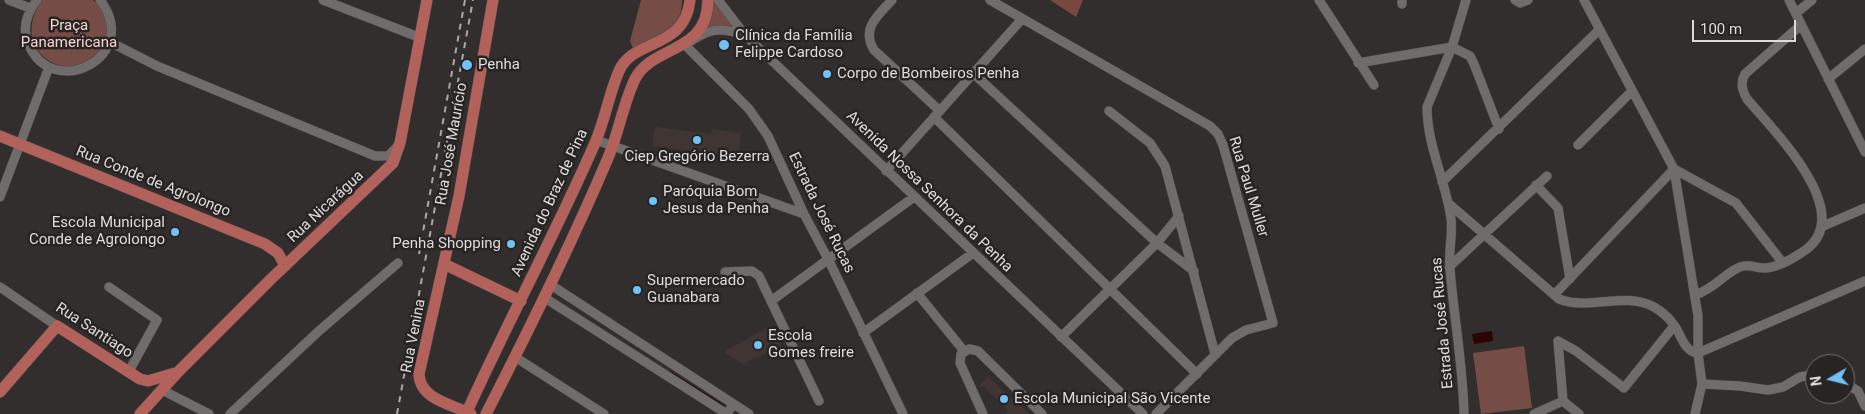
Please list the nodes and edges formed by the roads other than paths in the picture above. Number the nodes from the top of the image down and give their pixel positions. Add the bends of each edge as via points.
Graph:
1 (9, 0) edge
2 (36, 0) edge
3 (100, 0) edge
4 (323, 0) edge
5 (427, 0) edge
6 (493, 0) edge
7 (690, 0) edge
8 (708, 0) edge
9 (718, 0) edge
10 (892, 0) edge
11 (990, 0) edge
12 (1320, 0) edge
13 (1466, 0) edge
14 (1528, 0) edge
15 (1584, 0) edge
16 (1789, 0) edge
17 (1812, 0) edge
18 (1516, 1) edge
19 (30, 8) junction
20 (1796, 13) junction
21 (1022, 19) junction
22 (1801, 25) junction
23 (1599, 30) junction
24 (745, 35) junction
25 (421, 38) junction
26 (110, 42) junction
27 (684, 45) junction
28 (1452, 46) junction
29 (1865, 50) edge
30 (1358, 63) junction
31 (49, 67) junction
32 (974, 74) junction
33 (1828, 79) junction
34 (1374, 85) dead end
35 (1632, 91) junction
36 (1109, 111) dead end
37 (937, 114) junction
38 (1499, 129) junction
39 (1865, 130) edge
40 (0, 136) edge
41 (1857, 136) junction
42 (596, 140) junction
43 (400, 143) junction
44 (21, 145) junction
45 (1578, 145) dead end
46 (613, 146) junction
47 (1865, 152) edge
48 (1674, 169) junction
49 (886, 171) junction
50 (1547, 176) dead end
51 (1442, 182) junction
52 (1536, 185) junction
53 (0, 197) edge
54 (914, 197) junction
55 (1448, 203) junction
56 (1865, 208) edge
57 (804, 214) junction
58 (1180, 216) junction
59 (1821, 227) junction
60 (1485, 234) junction
61 (1157, 243) junction
62 (973, 253) junction
63 (829, 261) junction
64 (1782, 262) junction
65 (398, 263) dead end
66 (444, 264) junction
67 (285, 266) junction
68 (1449, 267) junction
69 (1194, 271) junction
70 (725, 272) dead end
71 (1570, 279) junction
72 (1865, 281) edge
73 (550, 285) junction
74 (0, 287) edge
75 (109, 287) dead end
76 (1110, 289) junction
77 (917, 293) junction
78 (1554, 295) junction
79 (1695, 295) junction
80 (545, 298) junction
81 (522, 301) junction
82 (771, 302) junction
83 (578, 303) junction
84 (571, 314) junction
85 (57, 326) junction
86 (1674, 326) junction
87 (863, 333) junction
88 (1061, 338) junction
89 (964, 351) junction
90 (1698, 353) junction
91 (1215, 354) junction
92 (515, 357) junction
93 (129, 371) junction
94 (178, 372) junction
95 (1197, 374) junction
96 (1805, 377) edge
97 (1702, 384) junction
98 (1855, 389) edge
99 (162, 390) junction
100 (0, 392) edge
101 (819, 401) dead end
102 (1563, 401) junction
103 (1865, 406) edge
104 (730, 409) edge
105 (468, 413) edge
106 (140, 414) edge
107 (209, 414) edge
108 (230, 414) edge
109 (486, 414) edge
110 (604, 414) edge
111 (749, 414) edge
112 (903, 414) edge
113 (983, 414) edge
114 (1042, 414) edge
115 (1143, 414) edge
116 (1156, 414) edge
117 (1464, 414) edge
118 (1534, 414) edge
119 (1578, 414) edge
120 (1695, 414) edge

1 - 19 street
2 - 19 street
3 - 26 street via 108,12
4 - 25 street
5 - 25 main road, Rua Nicarágua
6 - 66 main road, Rua José Maurício
7 - 42 main road, Avenida do Braz de Pina via 685,19 675,32 633,54 622,65
8 - 27 main road via 708,9 699,30
9 - 24 street, Avenida Nossa Senhora da Penha
10 - 37 street via 869,28 868,41
11 - 21 street, Rua Paul Muller
12 - 30 street
13 - 28 street, Estrada José Rucas
14 - 18 street
15 - 23 street
16 - 20 street
17 - 20 street
19 - 31 street via 26,22 27,41 32,52
20 - 22 street
21 - 32 street
21 - 91 street, Rua Paul Muller via 1201,121 1218,134 1273,321 1270,326 1246,330
22 - 33 street
22 - 59 street via 1745,74 1742,86 1747,99 1809,175 1820,205
23 - 35 street
23 - 38 street
24 - 27 street via 717,29
24 - 49 street, Avenida Nossa Senhora da Penha
25 - 43 main road, Rua Nicarágua
26 - 31 street via 98,60 78,70 63,72
26 - 43 street via 156,66 374,156 388,156
27 - 46 main road via 651,62 636,77
27 - 57 street, Estrada José Rucas via 759,122 775,149
28 - 30 street
28 - 38 street via 1470,56
28 - 51 street, Estrada José Rucas via 1428,107 1430,136
29 - 33 street
30 - 34 street
31 - 44 street
32 - 37 street
32 - 61 street
33 - 41 street
35 - 45 street
35 - 48 street
36 - 58 street via 1157,152 1168,174
37 - 49 street
37 - 76 street
38 - 51 street
39 - 41 street
40 - 44 main road, Rua Conde de Agrolongo
41 - 47 street
42 - 46 street
42 - 81 main road, Avenida do Braz de Pina
43 - 67 main road, Rua Nicarágua via 388,170
44 - 53 street
44 - 67 main road, Rua Conde de Agrolongo via 265,244 278,253
46 - 57 street
46 - 73 main road
48 - 64 street via 1736,203
48 - 71 street
48 - 79 street
49 - 54 street, Avenida Nossa Senhora da Penha
50 - 52 street
51 - 55 street, Estrada José Rucas
52 - 60 street
52 - 71 street via 1558,208
54 - 62 street, Avenida Nossa Senhora da Penha
54 - 63 street
55 - 60 street
55 - 68 street, Estrada José Rucas via 1452,240
56 - 59 street
57 - 63 street, Estrada José Rucas
58 - 61 street
58 - 69 street
59 - 64 street via 1815,242
60 - 68 street
60 - 78 street
61 - 69 street
61 - 76 street
62 - 77 street
62 - 88 street, Avenida Nossa Senhora da Penha
63 - 82 street
63 - 87 street, Estrada José Rucas
64 - 79 street via 1767,268 1739,267 1711,289
65 - 108 street
66 - 81 main road
66 - 105 main road, Rua Venina via 419,382 426,394
67 - 94 main road, Rua Nicarágua
68 - 117 street, Estrada José Rucas
69 - 91 street
70 - 82 street via 756,273
71 - 78 street
72 - 90 street
73 - 80 main road
73 - 83 street
74 - 85 street, Rua Santiago
75 - 93 street via 157,320
76 - 88 street
76 - 95 street
77 - 87 street
77 - 89 street
78 - 86 street via 1559,300 1571,302 1633,300 1665,315
79 - 90 street
80 - 84 street
80 - 92 main road
81 - 105 main road, Avenida do Braz de Pina
82 - 101 street
83 - 84 street
83 - 104 street
84 - 104 street
85 - 93 main road, Rua Santiago
85 - 100 main road
86 - 90 street via 1688,348
86 - 102 street via 1624,388 1558,341
87 - 112 street, Estrada José Rucas
88 - 115 street, Avenida Nossa Senhora da Penha
89 - 113 street via 960,363
89 - 114 street via 972,348 978,351
90 - 97 street
91 - 95 street, Rua Paul Muller
92 - 109 main road
92 - 110 street
93 - 94 main road, Rua Santiago via 148,381
94 - 99 main road, Rua Nicarágua
95 - 116 street, Rua Paul Muller
96 - 97 street via 1768,390
97 - 120 street
98 - 103 street
99 - 106 main road, Rua Nicarágua
99 - 107 street
102 - 118 street
102 - 119 street
104 - 111 street

